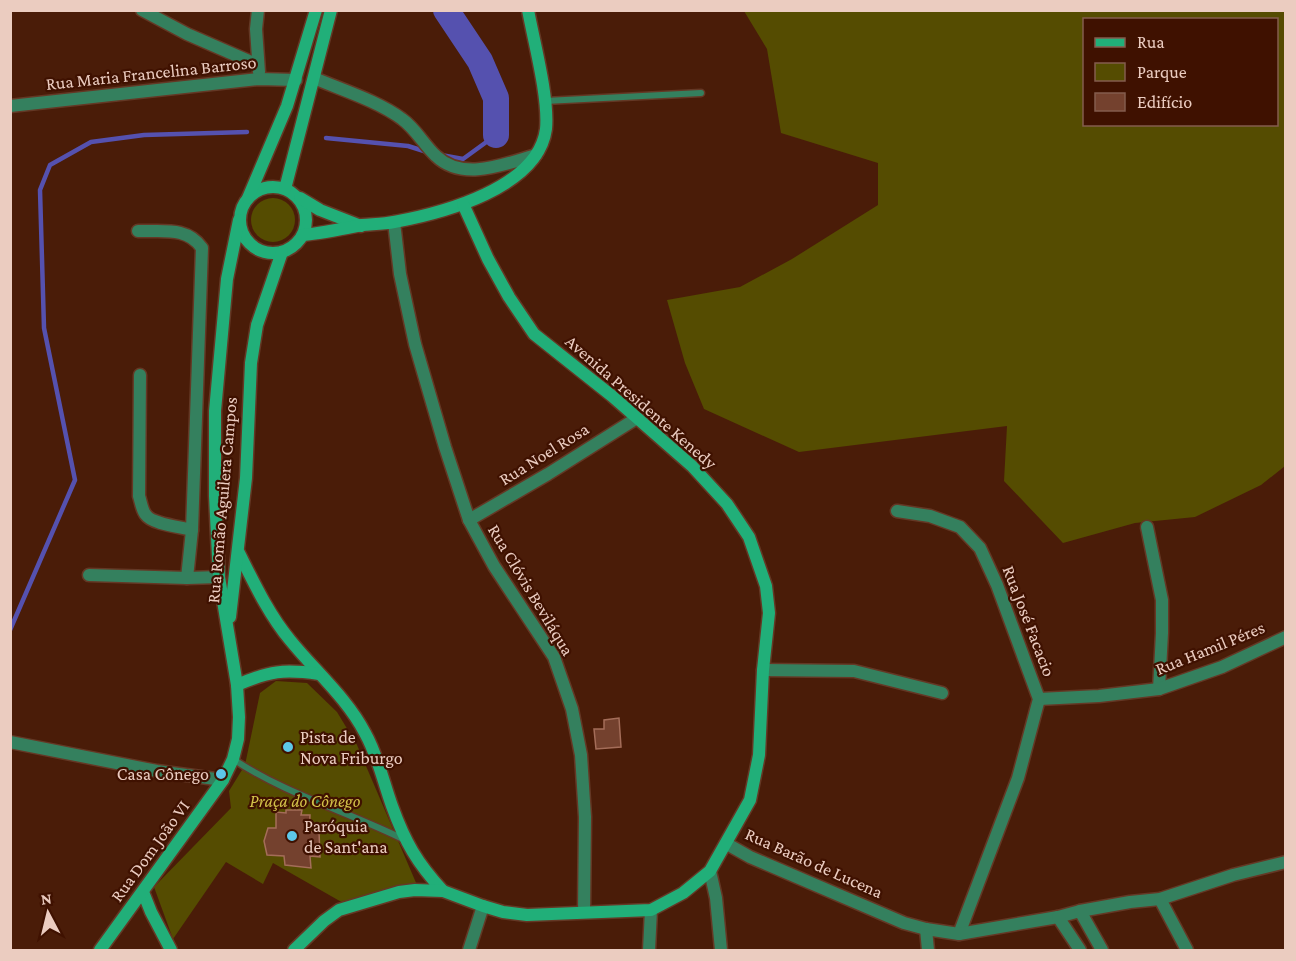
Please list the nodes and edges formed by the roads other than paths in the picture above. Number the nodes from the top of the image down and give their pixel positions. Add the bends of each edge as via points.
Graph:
1 (142, 10) edge
2 (258, 10) edge
3 (316, 10) edge
4 (331, 10) edge
5 (528, 10) edge
6 (258, 65) junction
7 (314, 78) junction
8 (259, 79) junction
9 (296, 80) junction
10 (700, 93) dead end
11 (544, 101) junction
12 (10, 106) edge
13 (536, 155) junction
14 (290, 192) junction
15 (248, 198) junction
16 (463, 204) junction
17 (239, 220) junction
18 (393, 222) junction
19 (362, 225) junction
20 (138, 231) dead end
21 (303, 235) junction
22 (282, 252) junction
23 (141, 375) dead end
24 (637, 418) junction
25 (897, 511) dead end
26 (469, 520) junction
27 (1146, 527) dead end
28 (192, 530) junction
29 (239, 554) junction
30 (89, 575) dead end
31 (219, 577) junction
32 (187, 578) junction
33 (229, 630) junction
34 (1286, 637) edge
35 (763, 670) junction
36 (319, 674) junction
37 (237, 685) junction
38 (1159, 689) junction
39 (942, 693) dead end
40 (1039, 699) junction
41 (10, 742) edge
42 (233, 759) junction
43 (223, 780) junction
44 (406, 840) junction
45 (727, 844) junction
46 (1286, 862) edge
47 (710, 871) junction
48 (443, 891) junction
49 (143, 892) junction
50 (1160, 898) junction
51 (483, 906) junction
52 (651, 910) junction
53 (1080, 911) junction
54 (584, 912) junction
55 (1058, 917) junction
56 (926, 929) junction
57 (959, 934) junction
58 (100, 951) edge
59 (171, 951) edge
60 (294, 951) edge
61 (469, 951) edge
62 (649, 951) edge
63 (721, 951) edge
64 (928, 951) edge
65 (1080, 951) edge
66 (1102, 951) edge
67 (1187, 951) edge

1 - 6 street
2 - 6 street
3 - 9 street
4 - 7 street
5 - 11 street
6 - 8 street
7 - 13 street via 402,119 435,156 455,168 469,171
7 - 14 street
8 - 9 street, Rua Maria Francelina Barroso
8 - 12 street, Rua Maria Francelina Barroso
9 - 15 street
10 - 11 lane
11 - 13 street via 546,129
13 - 16 street via 524,169 496,188
14 - 15 street via 268,187
14 - 19 street via 320,210
14 - 21 street via 306,214
15 - 17 street
16 - 18 street
16 - 24 street, Avenida Presidente Kenedy via 499,278 534,334
17 - 22 street via 245,239 255,248 268,253
17 - 31 street, Rua Romão Aguilera Campos via 227,279 215,411
18 - 19 street
18 - 26 street, Rua Clóvis Beviláqua via 415,344
19 - 21 street
20 - 28 street via 185,233 202,248
21 - 22 street
22 - 29 street, Rua Romão Aguilera Campos via 257,325 251,363
23 - 28 street via 142,506 154,521
24 - 26 street, Rua Noel Rosa
24 - 35 street, Avenida Presidente Kenedy via 728,504 749,537 766,586 770,613
25 - 40 street, Rua José Facacio via 960,526 980,548
26 - 54 street, Rua Clóvis Beviláqua via 494,566 554,657 572,709 581,755 585,817
27 - 38 street via 1162,600
28 - 32 street
29 - 33 street, Rua Romão Aguilera Campos
29 - 36 street via 288,639
30 - 32 street
31 - 32 street
31 - 33 street, Rua Romão Aguilera Campos
33 - 37 street, Rua Dom João VI
34 - 38 street, Rua Hamil Péres via 1222,667
35 - 39 street via 854,671
35 - 45 street, Avenida Presidente Kenedy via 759,754 750,800
36 - 37 street via 275,671
36 - 44 street via 365,732
37 - 42 street, Rua Dom João VI via 238,739
38 - 40 street, Rua Hamil Péres
40 - 57 street, Rua José Facacio via 1018,778
41 - 43 street
42 - 43 street, Rua Dom João VI
42 - 44 lane
43 - 49 street, Rua Dom João VI
44 - 48 street via 423,869
45 - 47 street, Rua Barão de Lucena
45 - 56 street, Rua Barão de Lucena via 793,876
46 - 50 street, Rua Barão de Lucena
47 - 52 street, Rua Barão de Lucena via 683,893
47 - 63 street
48 - 51 street, Rua Barão de Lucena
48 - 60 street via 399,892 339,910
49 - 58 street, Rua Dom João VI
49 - 59 street
50 - 53 street, Rua Barão de Lucena
50 - 67 street
51 - 54 street, Rua Barão de Lucena via 527,915
51 - 61 street
52 - 54 street, Rua Barão de Lucena
52 - 62 street
53 - 55 street, Rua Barão de Lucena
53 - 66 street
55 - 57 street, Rua Barão de Lucena
55 - 65 street
56 - 57 street, Rua Barão de Lucena
56 - 64 street

